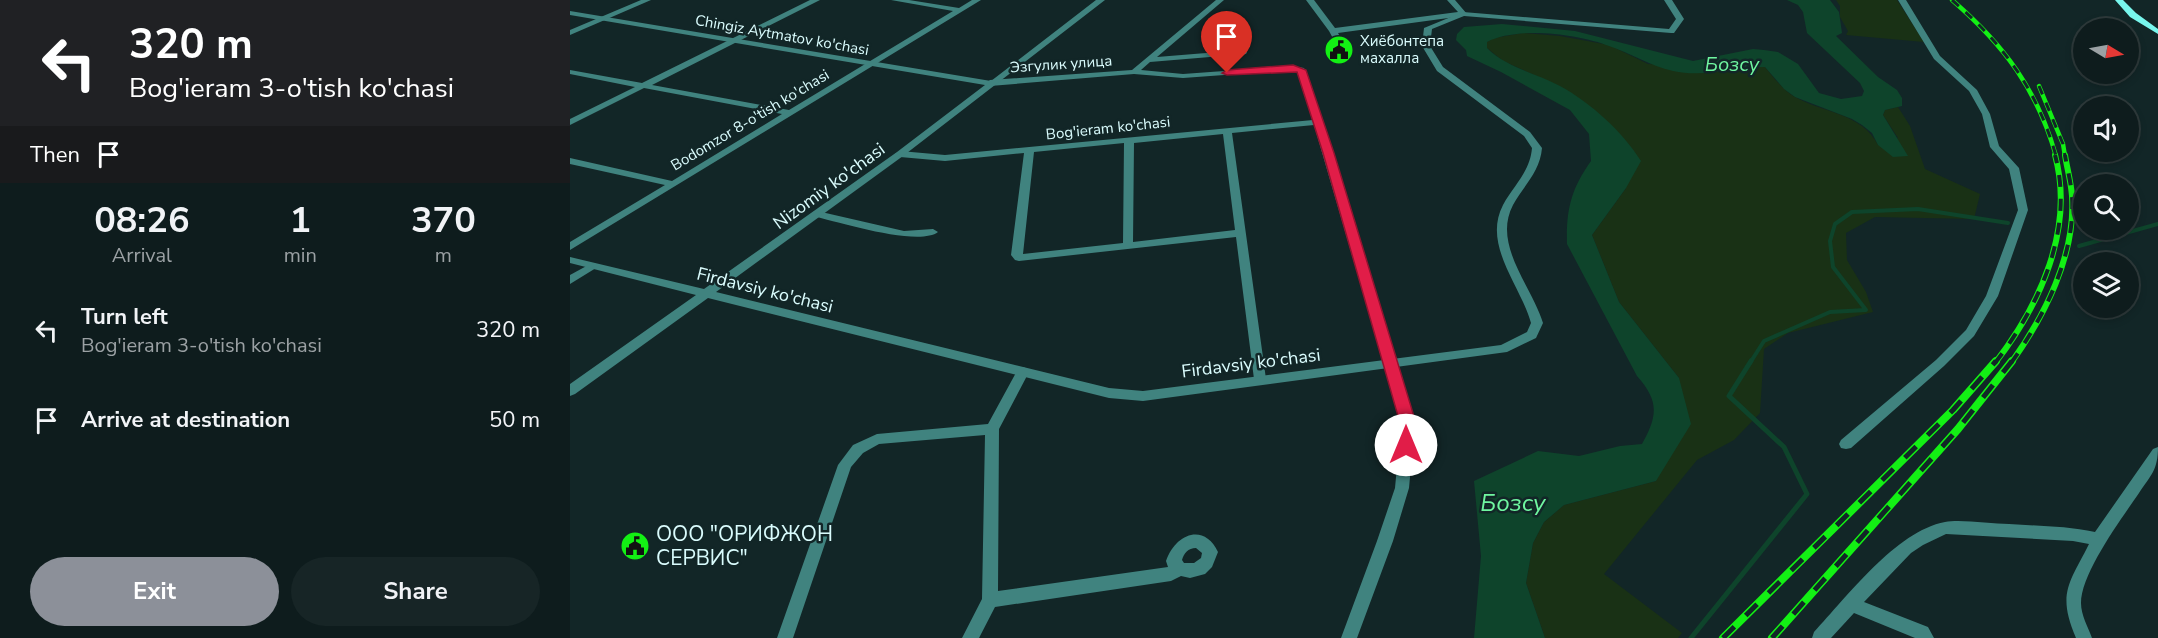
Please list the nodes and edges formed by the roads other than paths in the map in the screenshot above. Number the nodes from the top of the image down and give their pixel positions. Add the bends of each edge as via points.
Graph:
1 (647, 0) edge
2 (816, 0) edge
3 (895, 0) edge
4 (977, 0) edge
5 (1101, 0) edge
6 (1220, 0) edge
7 (1310, 0) edge
8 (1451, 0) edge
9 (1668, 0) edge
10 (1902, 0) edge
11 (2118, 0) edge
12 (960, 10) junction
13 (570, 13) edge
14 (1463, 14) junction
15 (603, 19) junction
16 (1333, 31) junction
17 (2158, 32) edge
18 (570, 33) edge
19 (735, 41) junction
20 (1243, 52) dead end
21 (1345, 53) dead end
22 (1149, 60) junction
23 (872, 64) junction
24 (570, 72) edge
25 (1134, 72) junction
26 (990, 83) junction
27 (644, 86) junction
28 (790, 113) junction
29 (570, 122) edge
30 (1318, 122) junction
31 (1227, 131) junction
32 (1129, 140) junction
33 (1029, 151) junction
34 (900, 154) junction
35 (570, 161) edge
36 (674, 184) junction
37 (817, 214) junction
38 (933, 232) dead end
39 (1240, 233) junction
40 (1128, 246) junction
41 (570, 247) edge
42 (570, 260) edge
43 (592, 266) junction
44 (570, 280) edge
45 (707, 294) junction
46 (1391, 364) junction
47 (1023, 372) junction
48 (1260, 379) junction
49 (570, 391) edge
50 (992, 429) junction
51 (1846, 444) dead end
52 (2158, 453) edge
53 (2099, 539) junction
54 (1179, 569) dead end
55 (990, 600) junction
56 (1851, 604) junction
57 (785, 638) edge
58 (970, 638) edge
59 (1349, 638) edge
60 (1820, 638) edge
61 (1926, 638) edge
62 (2084, 638) edge

1 - 15 street
2 - 19 street
3 - 12 street
4 - 12 street, Bodomzor 8-o'tish ko'chasi
5 - 26 street, Nizomiy ko'chasi
6 - 22 street
7 - 16 street
8 - 14 street
9 - 14 street via 1680,19 1671,31
10 - 51 street via 1937,57 1973,90 1986,114 1995,147 2014,168 2024,210 1992,296 1970,333
11 - 17 main road
12 - 23 street, Bodomzor 8-o'tish ko'chasi
13 - 15 street, Chingiz Aytmatov ko'chasi
14 - 16 street
14 - 46 street, Firdavsiy ko'chasi via 1428,28 1426,46 1440,69 1527,134 1538,148 1535,164 1506,207 1501,224 1503,243 1535,316 1535,330 1528,338 1503,349
15 - 18 street
15 - 19 street, Chingiz Aytmatov ko'chasi
16 - 21 street
19 - 23 street, Chingiz Aytmatov ko'chasi
19 - 27 street
20 - 22 street
22 - 25 street
23 - 26 street, Chingiz Aytmatov ko'chasi
23 - 28 street, Bodomzor 8-o'tish ko'chasi
24 - 27 street
25 - 26 street, Эзгулик улица
25 - 30 street, Эзгулик улица via 1183,76 1298,68
26 - 34 street, Nizomiy ko'chasi
27 - 28 street
27 - 29 street
28 - 36 street, Bodomzor 8-o'tish ko'chasi
30 - 31 street, Bog'ieram ko'chasi
30 - 46 street
31 - 32 street, Bog'ieram ko'chasi
31 - 39 street
32 - 33 street, Bog'ieram ko'chasi
32 - 40 street
33 - 34 street, Bog'ieram ko'chasi via 945,158
33 - 40 street via 1019,258
34 - 37 street, Nizomiy ko'chasi
35 - 36 street
36 - 41 street, Bodomzor 8-o'tish ko'chasi
37 - 38 street via 902,233
37 - 45 street, Nizomiy ko'chasi
39 - 40 street
39 - 48 street
42 - 43 street, Firdavsiy ko'chasi
43 - 44 street
43 - 45 street, Firdavsiy ko'chasi
45 - 47 street, Firdavsiy ko'chasi
45 - 49 street, Nizomiy ko'chasi
46 - 48 street, Firdavsiy ko'chasi
46 - 59 street via 1408,423 1402,488
47 - 48 street, Firdavsiy ko'chasi via 1109,393 1143,396
47 - 50 street
50 - 55 street
50 - 57 street via 877,439 858,449 844,465
52 - 53 street
53 - 56 street via 2073,534 1946,528 1930,532 1905,548
53 - 62 street via 2073,595 2074,617
54 - 55 street via 1171,574
55 - 58 street
56 - 60 street
56 - 61 street

